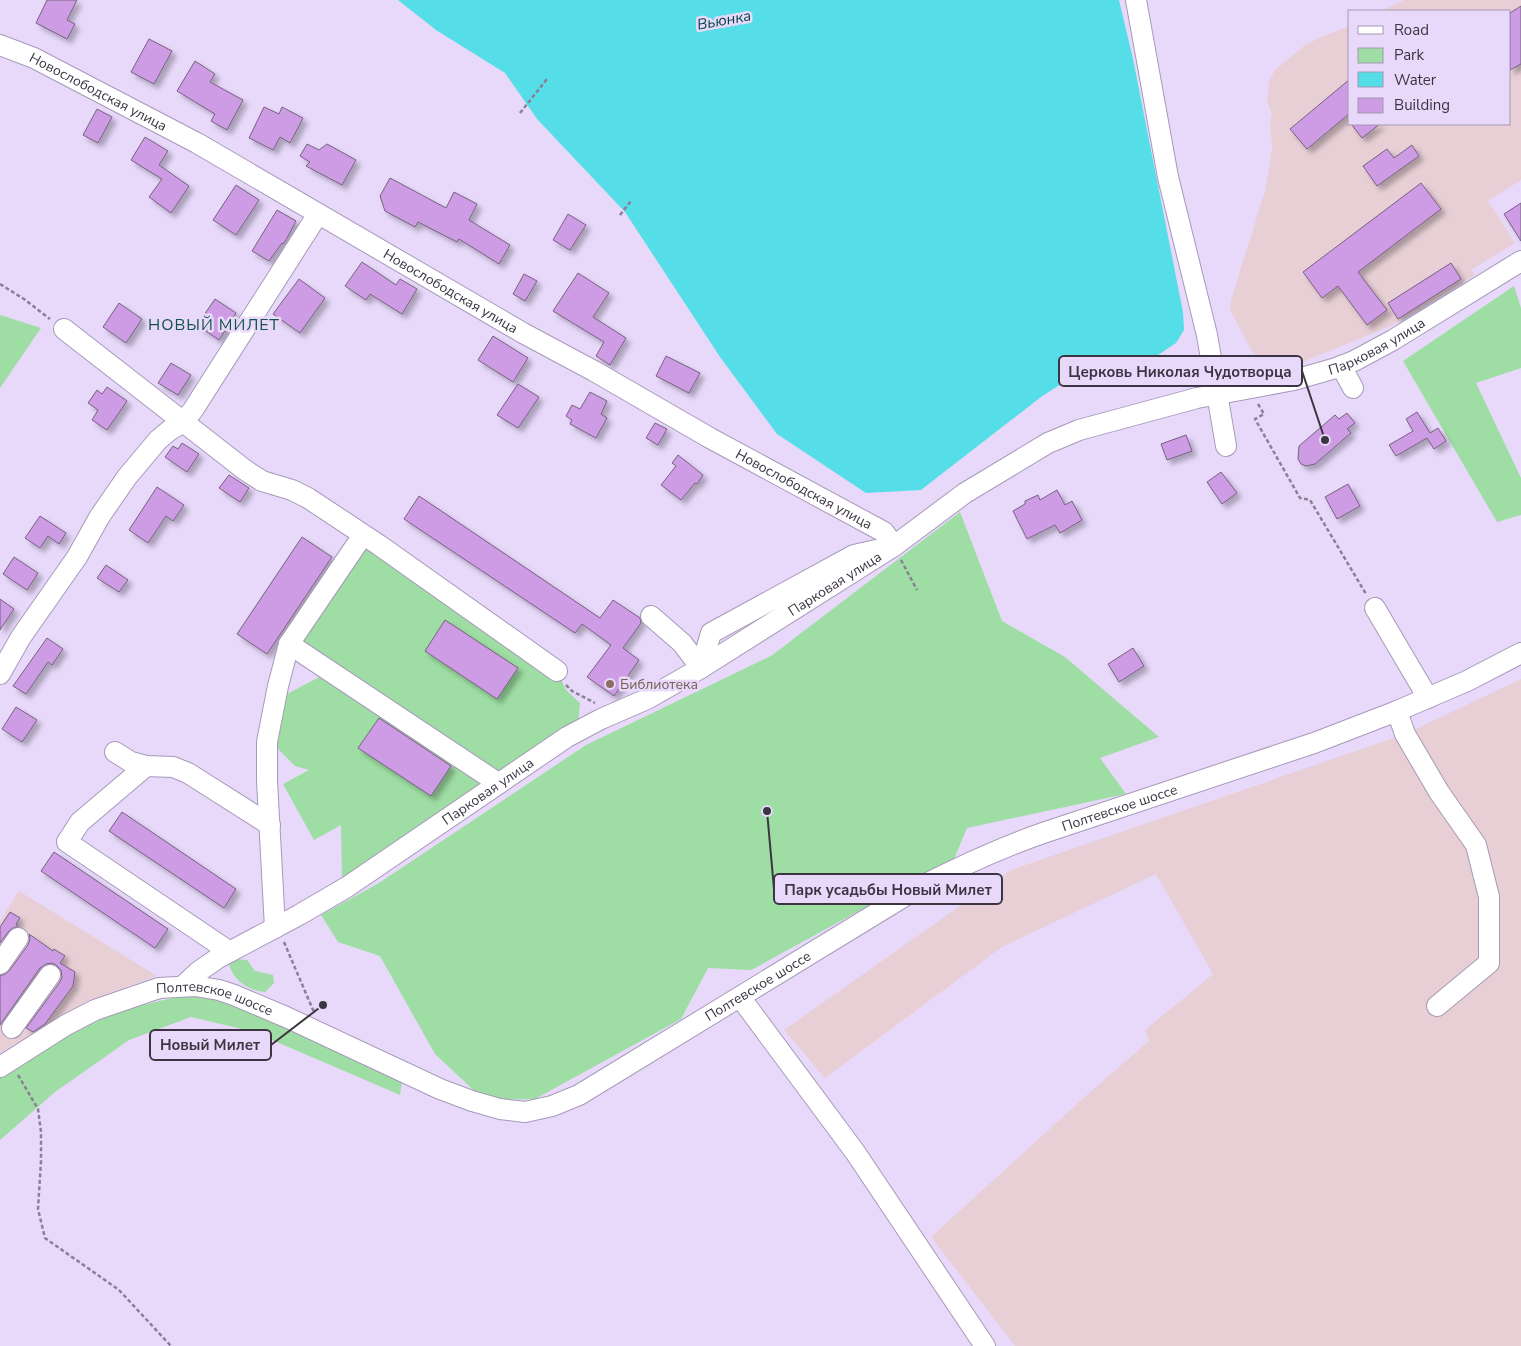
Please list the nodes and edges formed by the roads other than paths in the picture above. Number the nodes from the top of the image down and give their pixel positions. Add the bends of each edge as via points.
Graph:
1 (1136, 0) edge
2 (0, 45) edge
3 (318, 214) junction
4 (1521, 261) edge
5 (64, 329) road end
6 (1341, 366) junction
7 (1353, 388) dead end
8 (1216, 394) junction
9 (182, 423) junction
10 (1226, 446) dead end
11 (363, 535) junction
12 (894, 546) junction
13 (1375, 608) road end
14 (651, 616) dead end
15 (289, 644) junction
16 (1521, 653) edge
17 (701, 668) junction
18 (557, 671) road end
19 (0, 674) edge
20 (1428, 698) junction
21 (1397, 711) junction
22 (114, 752) dead end
23 (146, 766) junction
24 (498, 783) junction
25 (270, 825) junction
26 (275, 928) junction
27 (18, 938) dead end
28 (230, 952) junction
29 (0, 964) edge
30 (50, 975) dead end
31 (184, 986) junction
32 (740, 997) junction
33 (1437, 1006) dead end
34 (6, 1024) edge
35 (34, 1045) junction
36 (5, 1064) edge
37 (986, 1346) edge

1 - 8 street via 1168,177 1207,335
2 - 3 street, Новослободская улица via 34,58 197,143
3 - 9 street
3 - 12 street, Новослободская улица via 514,328 884,532
4 - 6 street, Парковая улица via 1485,273 1393,340
5 - 9 street
6 - 7 street
6 - 8 street, Парковая улица via 1317,375
8 - 10 street
8 - 12 street, Парковая улица via 1086,428 1057,439 965,493
9 - 11 street via 262,481 308,498
9 - 19 street via 158,440 127,477
11 - 15 street
11 - 18 street
12 - 17 street, Парковая улица
13 - 20 street
14 - 17 street via 682,643
15 - 24 street
15 - 25 street via 267,742
16 - 20 street, Полтевское шоссе
17 - 24 street, Парковая улица via 647,699 567,737
20 - 21 street, Полтевское шоссе
21 - 32 street, Полтевское шоссе via 1314,743 1007,846 918,888
21 - 33 street via 1405,734 1439,792 1476,845 1489,897 1489,964
22 - 23 street
23 - 25 street via 173,767 188,774
23 - 28 street via 80,822 67,842
24 - 26 street, Парковая улица via 347,887
25 - 26 street
26 - 28 street, Парковая улица
27 - 29 street
28 - 31 street, Парковая улица
30 - 34 street
31 - 32 street, Полтевское шоссе via 234,995 440,1089 500,1109 525,1112 579,1095
31 - 35 street, Полтевское шоссе via 159,988 95,1010
32 - 37 street via 794,1056
34 - 35 street via 30,1038
35 - 36 street, Полтевское шоссе

